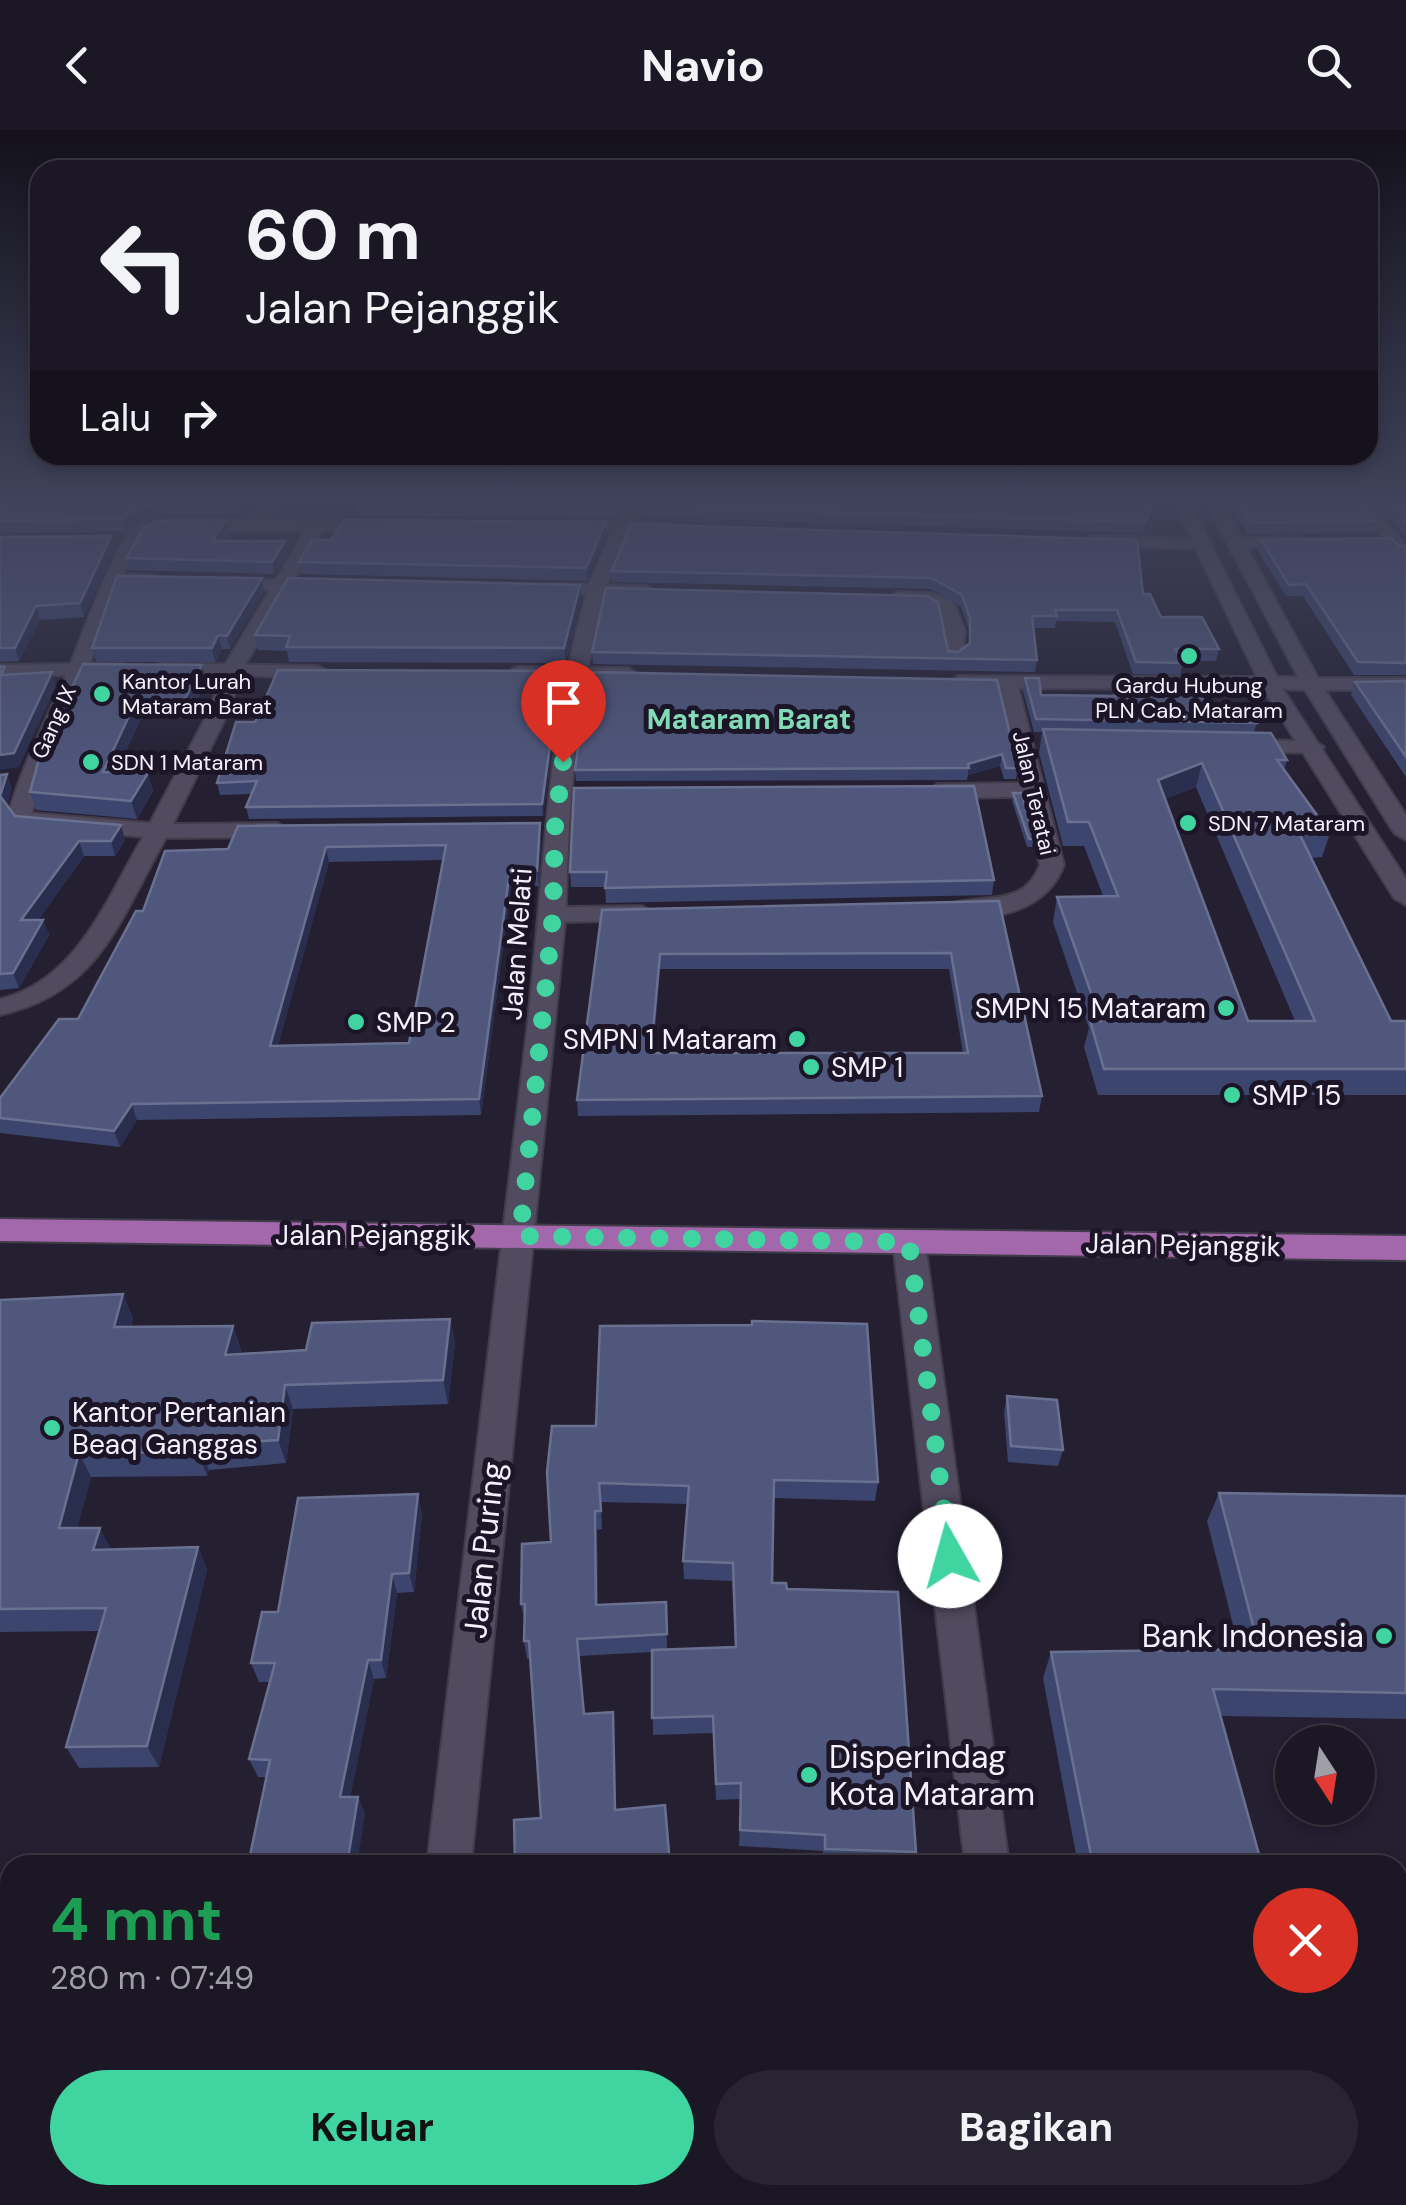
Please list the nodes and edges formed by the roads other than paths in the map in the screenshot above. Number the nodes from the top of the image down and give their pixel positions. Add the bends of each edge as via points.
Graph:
1 (106, 594) edge
2 (276, 594) edge
3 (594, 594) edge
4 (1228, 594) edge
5 (1263, 594) edge
6 (872, 597) edge
7 (955, 655) edge
8 (580, 666) junction
9 (78, 669) junction
10 (232, 670) junction
11 (0, 672) edge
12 (346, 672) edge
13 (501, 673) edge
14 (656, 675) edge
15 (929, 682) edge
16 (1007, 684) junction
17 (1406, 684) edge
18 (1271, 686) junction
19 (1313, 686) junction
20 (1219, 745) edge
21 (1313, 747) junction
22 (30, 776) junction
23 (0, 780) edge
24 (1035, 790) junction
25 (916, 791) edge
26 (297, 830) edge
27 (158, 832) junction
28 (1406, 833) edge
29 (1406, 898) edge
30 (943, 908) edge
31 (670, 913) edge
32 (553, 915) junction
33 (0, 1006) edge
34 (0, 1230) edge
35 (520, 1236) junction
36 (909, 1242) junction
37 (1406, 1248) edge
38 (450, 1855) edge
39 (986, 1855) edge

1 - 9 street, Gang IX
2 - 10 street
3 - 8 street, Jalan Melati
4 - 18 street
5 - 19 street
6 - 7 street via 946,604
8 - 13 street
8 - 14 street
8 - 32 street, Jalan Melati via 568,792 545,827
9 - 10 street
9 - 11 street
9 - 22 street, Gang IX
10 - 12 street
10 - 27 street
15 - 16 street
16 - 18 street
16 - 24 street, Jalan Teratai via 1033,742
17 - 19 street
18 - 19 street
18 - 21 street
19 - 28 street
20 - 21 street
21 - 29 street
22 - 23 street, Gang IX
22 - 27 street, Gang IX via 20,812 29,822
24 - 25 street
24 - 30 street, Jalan Teratai via 1052,865 1048,881 1037,894 1013,903
26 - 27 street
27 - 33 street via 81,963 59,983
31 - 32 street
32 - 35 street, Jalan Melati
34 - 35 main road, Jalan Pejanggik
35 - 36 main road, Jalan Pejanggik
35 - 38 street, Jalan Puring
36 - 37 main road, Jalan Pejanggik
36 - 39 street

